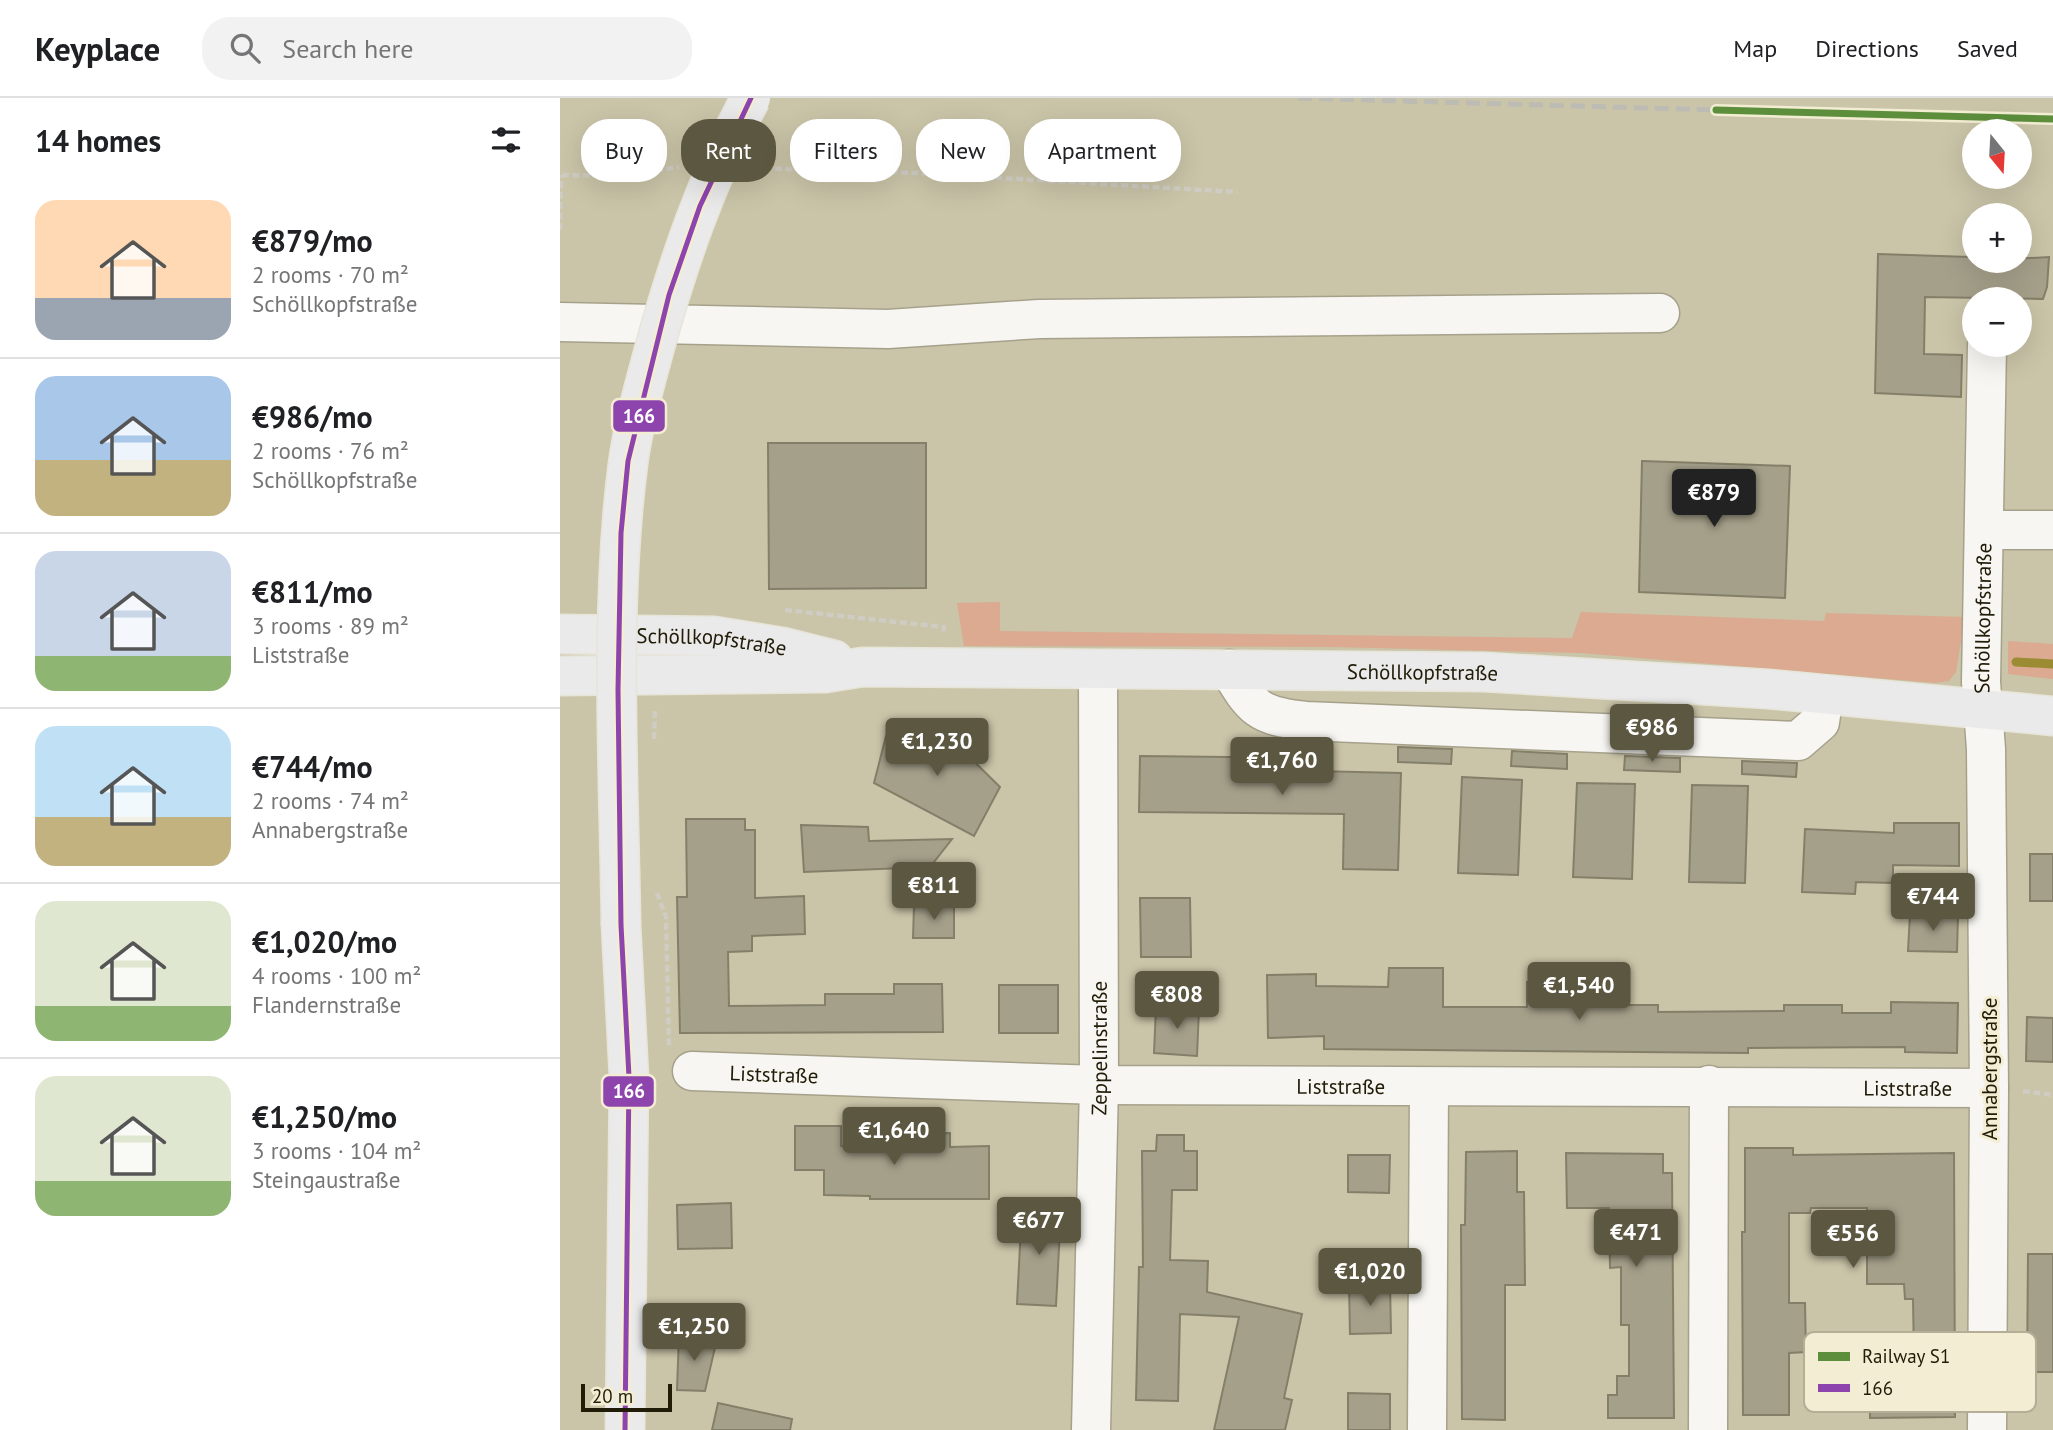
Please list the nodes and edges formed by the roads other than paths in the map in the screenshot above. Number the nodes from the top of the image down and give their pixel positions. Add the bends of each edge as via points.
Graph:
1 (751, 98) edge
2 (1660, 313) dead end
3 (560, 322) edge
4 (1987, 357) edge
5 (1986, 530) junction
6 (2053, 530) edge
7 (560, 634) edge
8 (863, 667) junction
9 (1098, 669) junction
10 (1229, 669) junction
11 (560, 676) edge
12 (1824, 694) junction
13 (1982, 708) junction
14 (2053, 716) edge
15 (692, 1071) dead end
16 (1099, 1084) junction
17 (1709, 1085) junction
18 (1429, 1087) junction
19 (1989, 1088) junction
20 (1988, 1332) edge
21 (1987, 1412) edge
22 (625, 1430) edge
23 (1091, 1430) edge
24 (1427, 1430) edge
25 (1708, 1430) edge
26 (1987, 1430) edge

1 - 22 main road, bridge via 700,206 669,295 628,461 621,533 621,925 629,1077
2 - 3 street via 1039,319 888,329
4 - 5 street, Schöllkopfstraße
5 - 6 street
5 - 13 street, Schöllkopfstraße
7 - 8 main road, Schöllkopfstraße via 714,636
8 - 9 main road, Schöllkopfstraße
8 - 11 main road, Schöllkopfstraße via 825,673
9 - 10 main road, Schöllkopfstraße
9 - 16 street, Zeppelinstraße
10 - 12 main road, Schöllkopfstraße via 1484,672
10 - 12 street via 1250,704 1268,714 1334,722 1798,741 1820,722
12 - 13 main road, Schöllkopfstraße
13 - 14 main road, Schöllkopfstraße
13 - 19 street, Annabergstraße
15 - 16 street, Liststraße
16 - 18 street, Liststraße
16 - 23 street, Zeppelinstraße
17 - 18 street, Liststraße
17 - 19 street, Liststraße
17 - 25 street
18 - 24 street
19 - 20 street, Annabergstraße
21 - 26 street, Annabergstraße

